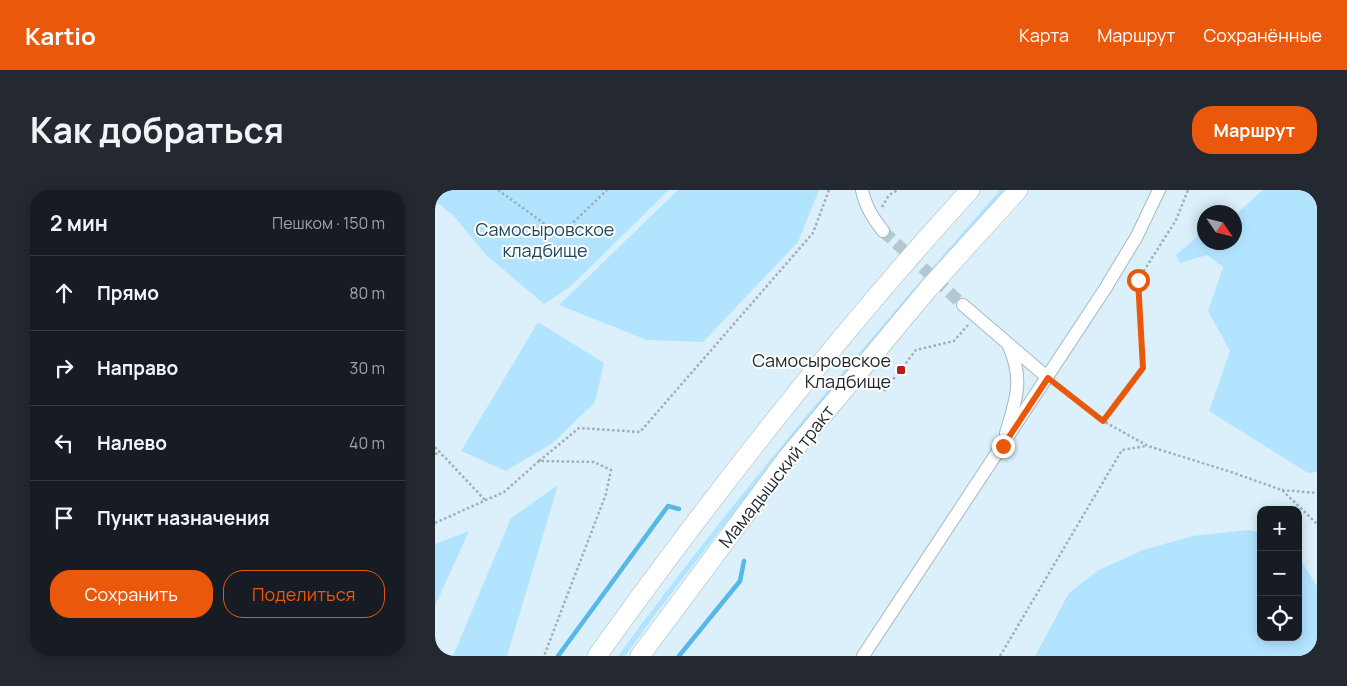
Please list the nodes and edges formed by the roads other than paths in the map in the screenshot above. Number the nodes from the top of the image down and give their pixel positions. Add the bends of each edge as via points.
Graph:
1 (862, 190) edge
2 (970, 190) edge
3 (1018, 190) edge
4 (1159, 190) edge
5 (883, 231) tunnel mouth
6 (963, 305) tunnel mouth
7 (1008, 344) junction
8 (1048, 378) junction
9 (1003, 446) junction
10 (597, 656) edge
11 (640, 656) edge
12 (863, 656) edge

1 - 5 street via 872,217
2 - 10 main road, Мамадышский тракт via 902,265 762,436
3 - 11 main road, Мамадышский тракт via 929,288 788,457
4 - 8 street via 1110,282
6 - 7 street
7 - 8 street
7 - 9 street via 1019,379
8 - 9 street
9 - 12 street

